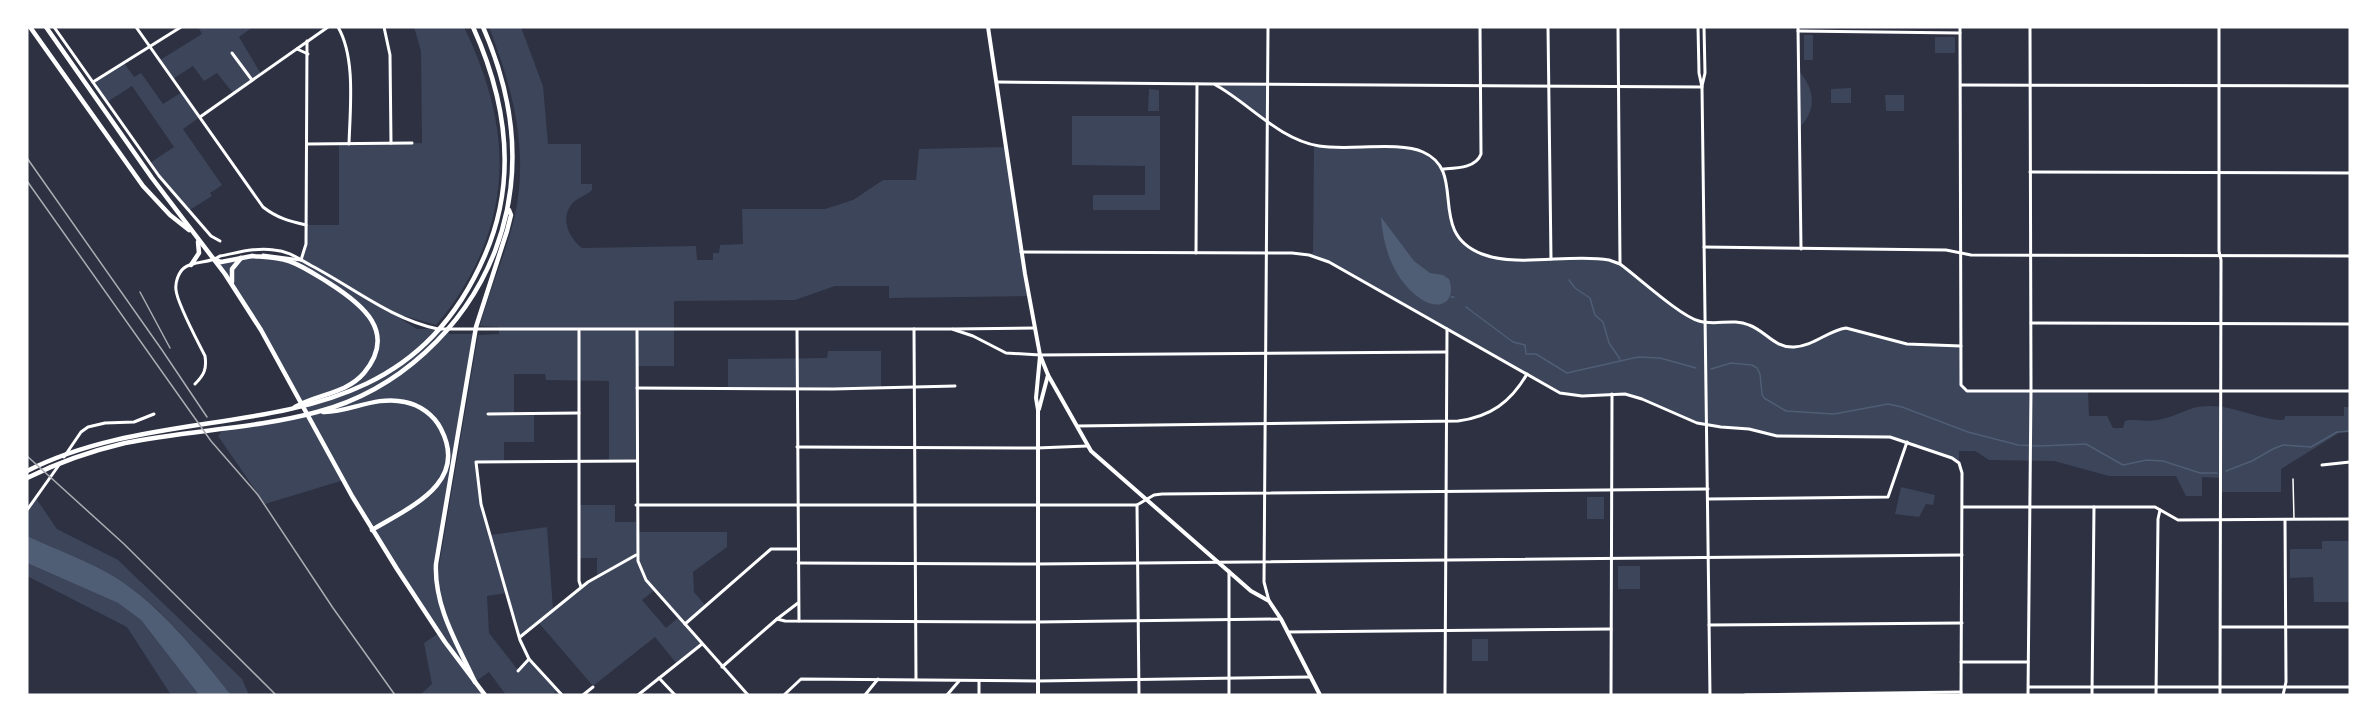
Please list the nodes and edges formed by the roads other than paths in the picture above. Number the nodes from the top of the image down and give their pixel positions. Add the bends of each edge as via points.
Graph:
1 (30, 27) edge
2 (46, 27) edge
3 (54, 27) edge
4 (135, 27) edge
5 (182, 27) edge
6 (328, 27) edge
7 (338, 27) edge
8 (384, 27) edge
9 (471, 27) edge
10 (483, 27) edge
11 (988, 27) edge
12 (1268, 27) edge
13 (1479, 27) edge
14 (1548, 27) edge
15 (1618, 27) edge
16 (1698, 27) edge
17 (1704, 27) edge
18 (1960, 27) edge
19 (2030, 27) edge
20 (2219, 27) edge
21 (1798, 29) edge
22 (1960, 33) junction
23 (307, 41) junction
24 (150, 47) junction
25 (297, 49) junction
26 (232, 53) dead end
27 (308, 54) junction
28 (252, 80) junction
29 (93, 82) junction
30 (996, 82) junction
31 (1197, 84) junction
32 (1214, 84) junction
33 (1268, 84) junction
34 (1960, 85) junction
35 (2030, 85) junction
36 (1480, 86) junction
37 (1549, 86) junction
38 (2219, 86) junction
39 (2350, 86) edge
40 (1619, 87) junction
41 (1702, 87) junction
42 (200, 117) junction
43 (1268, 121) junction
44 (390, 143) junction
45 (412, 143) dead end
46 (308, 144) junction
47 (349, 144) junction
48 (1443, 170) junction
49 (2030, 172) junction
50 (2219, 173) junction
51 (2350, 173) edge
52 (509, 208) junction
53 (306, 225) junction
54 (192, 231) junction
55 (198, 239) junction
56 (220, 241) dead end
57 (1704, 248) junction
58 (1801, 249) junction
59 (1021, 252) junction
60 (1196, 253) junction
61 (1266, 253) junction
62 (1961, 253) junction
63 (2030, 255) junction
64 (252, 256) junction
65 (2220, 256) junction
66 (2350, 256) edge
67 (241, 258) junction
68 (1551, 259) junction
69 (215, 260) junction
70 (301, 260) junction
71 (1620, 264) junction
72 (192, 266) junction
73 (232, 284) junction
74 (1705, 323) junction
75 (2031, 323) junction
76 (2222, 324) junction
77 (2350, 324) edge
78 (1035, 328) junction
79 (914, 329) junction
80 (952, 329) junction
81 (1447, 329) junction
82 (797, 330) junction
83 (579, 331) junction
84 (637, 331) junction
85 (1961, 346) junction
86 (1446, 352) junction
87 (1266, 353) junction
88 (1040, 355) junction
89 (1527, 374) junction
90 (1047, 375) junction
91 (195, 384) dead end
92 (955, 386) dead end
93 (637, 388) junction
94 (796, 388) junction
95 (915, 388) junction
96 (2031, 391) junction
97 (2222, 391) junction
98 (2350, 392) edge
99 (1612, 394) junction
100 (315, 401) junction
101 (1038, 410) junction
102 (320, 412) junction
103 (579, 413) junction
104 (154, 414) dead end
105 (488, 414) dead end
106 (1446, 421) junction
107 (1266, 423) junction
108 (1707, 425) junction
109 (1077, 426) junction
110 (154, 436) junction
111 (1907, 442) junction
112 (1087, 446) junction
113 (797, 447) junction
114 (915, 447) junction
115 (1037, 448) junction
116 (636, 461) junction
117 (579, 462) junction
118 (2350, 462) edge
119 (2322, 465) dead end
120 (27, 471) edge
121 (27, 478) edge
122 (2293, 479) dead end
123 (1708, 489) junction
124 (1612, 490) junction
125 (1446, 491) junction
126 (1265, 492) junction
127 (1146, 499) junction
128 (1708, 499) junction
129 (636, 504) junction
130 (797, 505) junction
131 (1137, 505) junction
132 (916, 506) junction
133 (1038, 506) junction
134 (1962, 507) junction
135 (2030, 507) junction
136 (2094, 507) junction
137 (27, 510) edge
138 (2160, 510) junction
139 (2285, 519) junction
140 (2294, 519) junction
141 (2350, 519) edge
142 (2222, 520) junction
143 (372, 530) junction
144 (798, 549) junction
145 (636, 555) junction
146 (1962, 555) junction
147 (1708, 558) junction
148 (1612, 559) junction
149 (1445, 561) junction
150 (1218, 562) junction
151 (1264, 562) junction
152 (798, 563) junction
153 (1138, 563) junction
154 (916, 564) junction
155 (1038, 564) junction
156 (1229, 571) junction
157 (581, 587) junction
158 (1269, 601) junction
159 (798, 603) junction
160 (777, 619) junction
161 (1281, 619) junction
162 (799, 621) junction
163 (1138, 621) junction
164 (1228, 621) junction
165 (917, 622) junction
166 (1038, 622) junction
167 (1962, 623) junction
168 (686, 624) junction
169 (1709, 625) junction
170 (2221, 627) junction
171 (2287, 627) junction
172 (2350, 627) edge
173 (1611, 629) junction
174 (1445, 630) junction
175 (1288, 632) junction
176 (520, 636) junction
177 (702, 644) junction
178 (530, 659) junction
179 (1961, 662) junction
180 (2029, 662) junction
181 (722, 666) junction
182 (518, 671) dead end
183 (1311, 677) junction
184 (659, 678) junction
185 (878, 679) junction
186 (916, 679) junction
187 (1138, 680) junction
188 (1228, 680) junction
189 (960, 681) junction
190 (979, 681) junction
191 (1038, 681) junction
192 (475, 682) junction
193 (593, 687) dead end
194 (2028, 687) junction
195 (2092, 687) junction
196 (2156, 687) junction
197 (2220, 687) junction
198 (2285, 687) junction
199 (2350, 687) edge
200 (1961, 694) edge
201 (485, 695) edge
202 (562, 695) edge
203 (583, 695) edge
204 (638, 695) edge
205 (675, 695) edge
206 (748, 695) edge
207 (784, 695) edge
208 (865, 695) edge
209 (947, 695) edge
210 (979, 695) edge
211 (1038, 695) edge
212 (1139, 695) edge
213 (1229, 695) edge
214 (1320, 695) edge
215 (1445, 695) edge
216 (1611, 695) edge
217 (1710, 695) edge
218 (1745, 695) edge
219 (2028, 695) edge
220 (2092, 695) edge
221 (2156, 695) edge
222 (2220, 695) edge
223 (2283, 695) edge

1 - 54 main road via 135,176 170,215
2 - 54 main road
3 - 29 street
4 - 24 street
5 - 24 street
6 - 23 street
7 - 47 street via 349,56
8 - 44 street via 390,55
9 - 100 main road via 496,89 505,151 499,214 482,263 459,303 420,348 366,384
10 - 52 main road via 509,103 514,155
11 - 30 main road
12 - 33 street
13 - 36 street
14 - 37 street
15 - 40 street
16 - 41 street
17 - 41 street
18 - 22 street
19 - 35 street
20 - 38 street
21 - 22 street
21 - 58 street
22 - 34 street
23 - 25 street
23 - 27 street
24 - 29 street
24 - 42 street
25 - 27 street
25 - 28 street
26 - 28 street
27 - 46 street
28 - 42 street
29 - 56 street via 169,188 211,236
30 - 31 street
30 - 59 main road
31 - 32 street
31 - 60 street
32 - 33 street
32 - 43 street
33 - 36 street
33 - 43 street
34 - 35 street
34 - 62 street
35 - 38 street
35 - 49 street
36 - 37 street
36 - 48 street via 1480,159 1472,165
37 - 40 street
37 - 68 street
38 - 39 street
38 - 50 street
40 - 41 street
40 - 71 street
41 - 57 street
42 - 53 street via 263,207 286,221
43 - 48 street via 1296,139 1319,146 1418,150
43 - 61 street
44 - 45 street
44 - 47 street
46 - 47 street
46 - 53 street
48 - 68 street via 1452,225 1469,247 1497,258
49 - 50 street
49 - 63 street
50 - 51 street
50 - 65 street
52 - 102 main road via 486,271 444,334 397,375 365,394
52 - 192 main road via 507,231 477,327 436,564 437,590 446,621
53 - 70 street
54 - 55 main road
55 - 69 main road
55 - 72 main road via 199,253
57 - 58 street
57 - 74 street
58 - 62 street
59 - 60 street
59 - 78 main road
60 - 61 street
61 - 81 street via 1322,259
61 - 87 street
62 - 63 street
62 - 85 street
63 - 65 street
63 - 75 street
64 - 67 main road
64 - 70 street
64 - 100 main road via 298,265 354,299 373,321 375,354 363,375
65 - 66 street
65 - 76 street
67 - 69 main road
67 - 73 main road via 232,269
68 - 71 street via 1605,259
69 - 70 street via 262,249 281,251
69 - 72 street
69 - 73 main road
70 - 83 street via 387,311 421,326 451,331
71 - 74 street via 1690,318
72 - 91 street via 184,268 176,279 176,291 205,356 206,366
73 - 143 main road
74 - 85 street via 1746,323 1789,347 1810,344 1846,328 1907,344
74 - 108 street
75 - 76 street
75 - 96 street
76 - 77 street
76 - 97 street
78 - 80 street
78 - 88 main road
79 - 80 street
79 - 82 street
79 - 95 street
80 - 88 street via 1006,353
81 - 86 street
81 - 89 street
82 - 84 street
82 - 94 street
83 - 84 street
83 - 103 street
84 - 93 street
85 - 96 street via 1962,387 1966,391
86 - 87 street
86 - 106 street
87 - 88 street
87 - 107 street
88 - 90 main road
88 - 101 main road
89 - 99 street via 1565,394
89 - 106 street via 1512,395 1491,412 1469,420
90 - 101 main road
90 - 109 main road
92 - 95 street
93 - 94 street
93 - 116 street
94 - 95 street
94 - 113 street
95 - 114 street
96 - 97 street
96 - 135 street
97 - 98 street
97 - 142 street
99 - 108 street via 1636,397
99 - 124 street
100 - 110 main road via 290,410
101 - 115 main road
102 - 110 main road via 224,429
102 - 143 main road via 376,401 404,401 427,412 442,432 447,458 436,488
103 - 105 street
103 - 117 street
104 - 137 street via 135,422 88,427 73,442
106 - 107 street
106 - 125 street
107 - 109 street
107 - 126 street
108 - 111 street via 1777,436 1879,436
108 - 123 street
109 - 112 main road
110 - 120 main road via 89,446
110 - 121 main road via 88,453
111 - 128 street via 1888,496
111 - 134 street via 1955,460 1961,466
112 - 115 street
112 - 127 main road
113 - 114 street
113 - 130 street
114 - 115 street
114 - 132 street
115 - 133 main road
116 - 117 street
116 - 129 street
117 - 157 street
117 - 176 street via 476,462 481,504
118 - 119 street
122 - 140 lane
123 - 124 street
123 - 128 street
124 - 125 street
124 - 148 street
125 - 126 street
125 - 149 street
126 - 127 street via 1162,494
126 - 151 street
127 - 131 street
127 - 150 main road
128 - 147 street
129 - 130 street
129 - 145 street
130 - 132 street
130 - 144 street
131 - 133 street
131 - 153 street
132 - 133 street
132 - 154 street
133 - 155 main road
134 - 135 street
134 - 146 street
135 - 136 street
135 - 180 street
136 - 138 street
136 - 195 street
138 - 142 street via 2175,519
138 - 196 street
139 - 140 street
139 - 142 street
139 - 171 street
140 - 141 street
142 - 170 street
143 - 192 main road
144 - 152 street
144 - 168 street via 771,549
145 - 157 street
145 - 168 street via 644,576
146 - 147 street
146 - 167 street
147 - 148 street
147 - 169 street
148 - 149 street
148 - 173 street
149 - 151 street
149 - 174 street
150 - 151 street
150 - 153 street
150 - 156 main road
151 - 158 street
152 - 154 street
152 - 159 street
153 - 155 street
153 - 163 street
154 - 155 street
154 - 165 street
155 - 166 main road
156 - 158 main road
156 - 164 street
157 - 176 street
158 - 161 main road
159 - 160 street
159 - 162 street
160 - 162 street
160 - 181 street
161 - 164 street
161 - 175 main road
162 - 165 street
163 - 164 street
163 - 166 street
163 - 187 street
164 - 188 street
165 - 166 street
165 - 186 street
166 - 191 main road
167 - 169 street
167 - 179 street
168 - 177 street
169 - 217 street
170 - 171 street
170 - 197 street
171 - 172 street
171 - 198 street
173 - 174 street
173 - 216 street
174 - 175 street
174 - 215 street
175 - 183 main road
176 - 178 street
177 - 181 street
177 - 184 street
178 - 182 street
178 - 202 street
179 - 180 street
179 - 200 street
180 - 194 street
181 - 206 street
183 - 188 street
183 - 214 main road
184 - 204 street
184 - 205 street
185 - 186 street
185 - 207 street via 801,679
185 - 208 street
186 - 189 street
187 - 188 street
187 - 191 street
187 - 212 street
188 - 213 street
189 - 190 street
189 - 209 street
190 - 191 street
190 - 210 street
191 - 211 main road
192 - 201 main road
193 - 203 street
194 - 195 street
194 - 219 street
195 - 196 street
195 - 220 street
196 - 197 street
196 - 221 street
197 - 198 street
197 - 222 street
198 - 199 street
198 - 223 street
200 - 218 street

